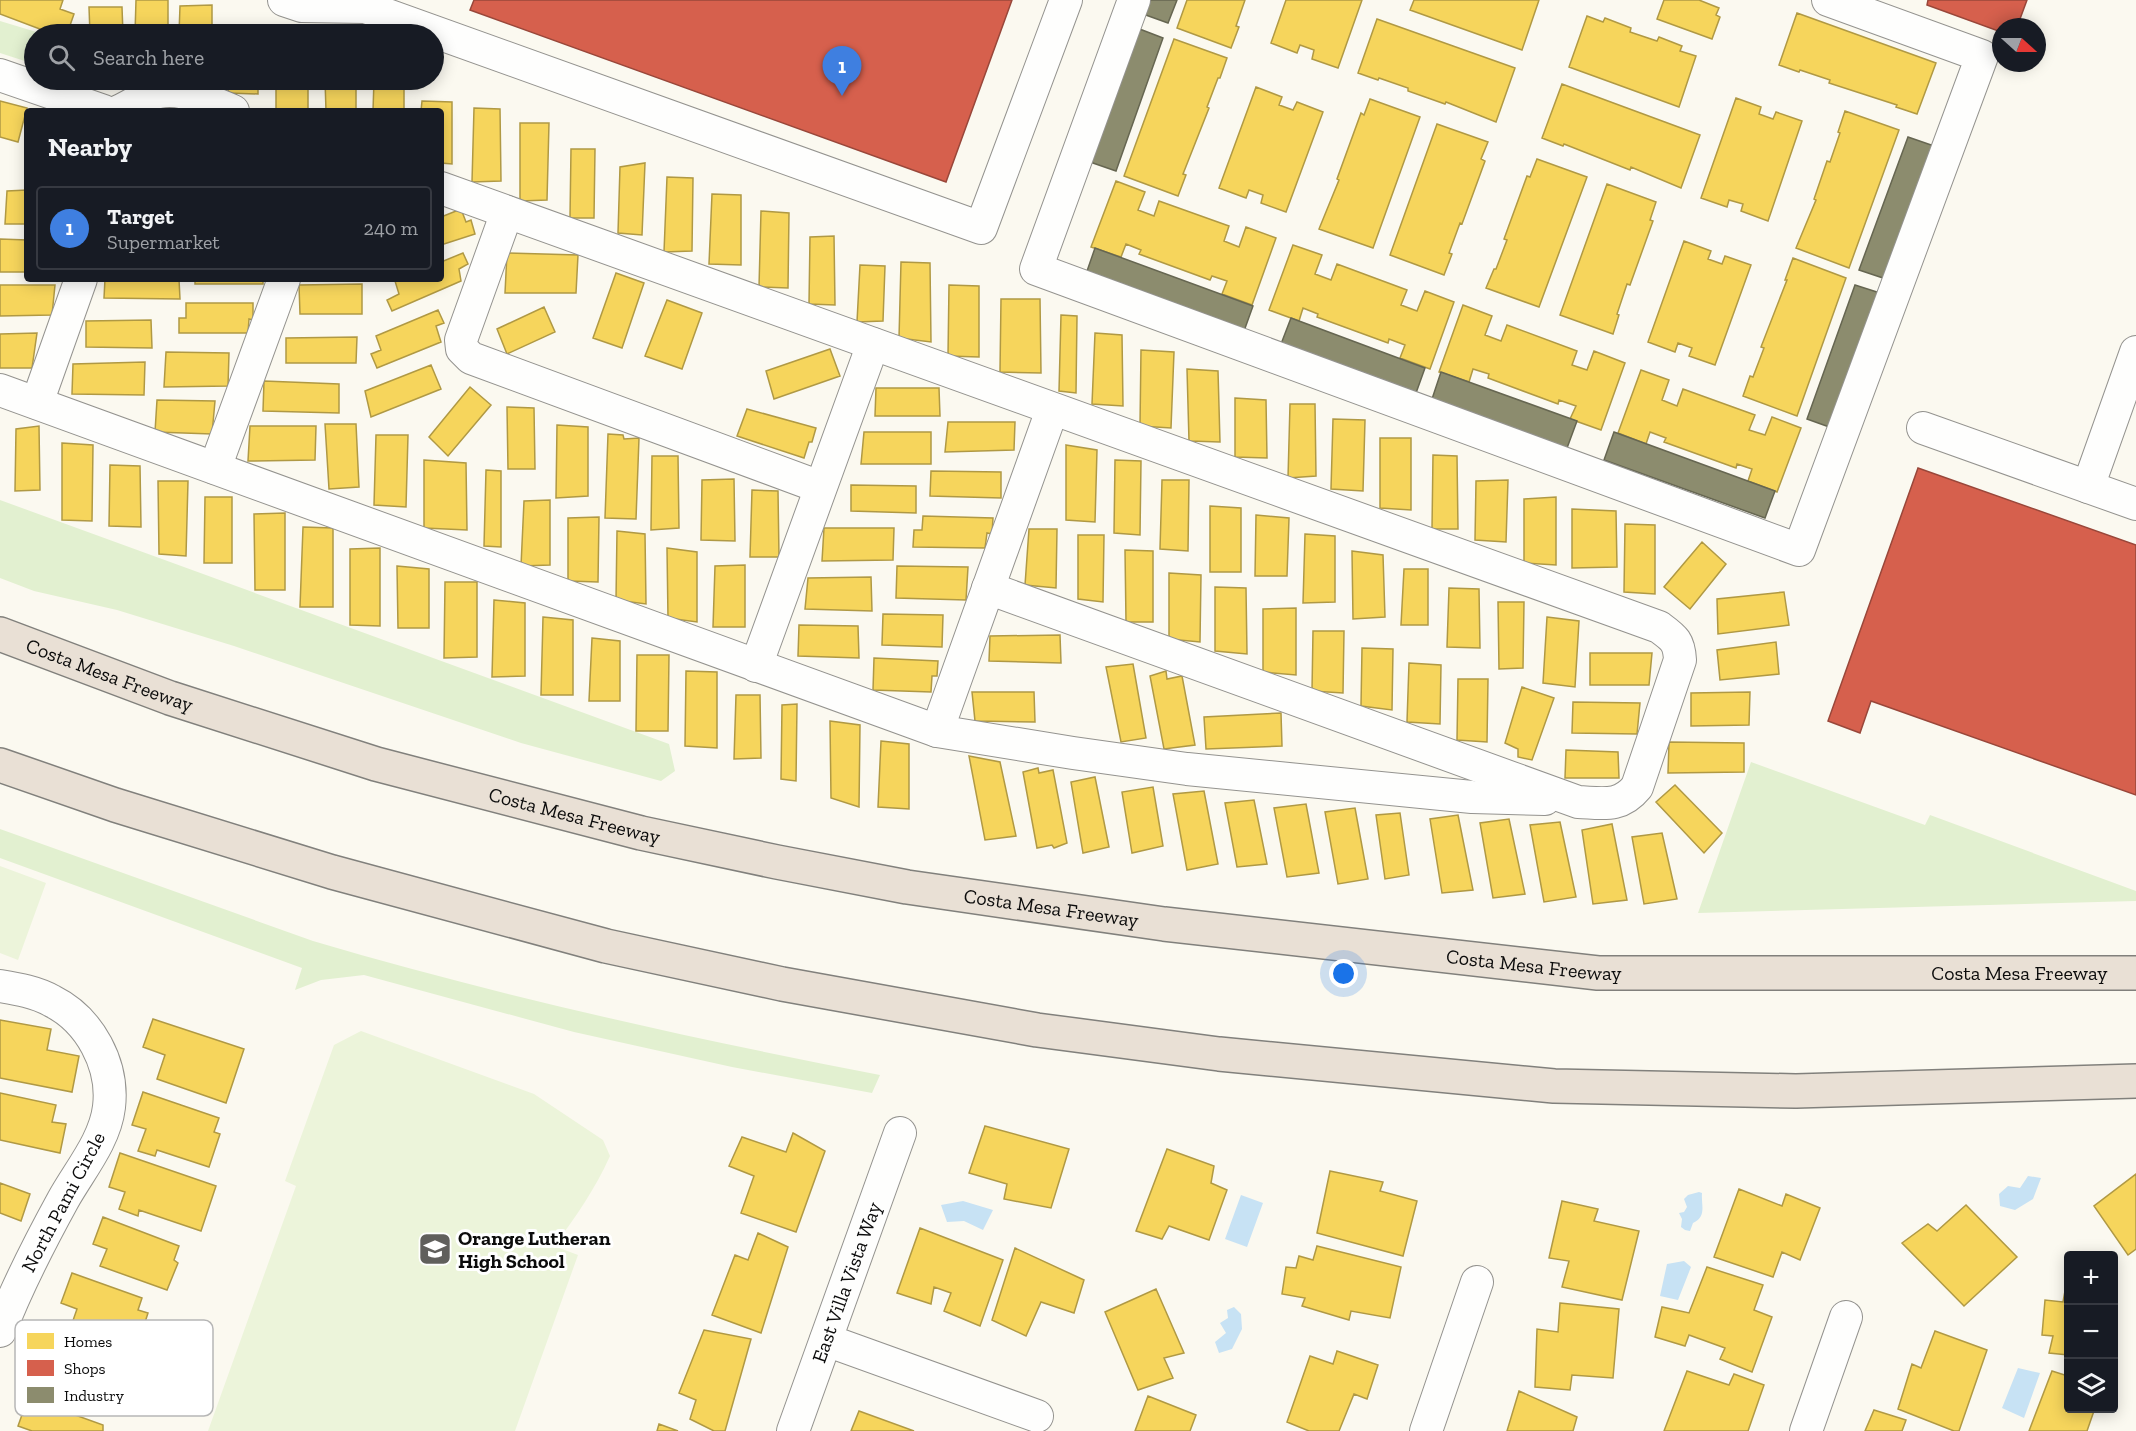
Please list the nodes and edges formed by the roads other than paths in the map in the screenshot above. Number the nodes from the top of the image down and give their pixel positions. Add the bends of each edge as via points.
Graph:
1 (284, 0) edge
2 (1066, 0) edge
3 (1134, 0) edge
4 (1828, 0) edge
5 (367, 3) edge
6 (424, 24) edge
7 (444, 31) edge
8 (0, 75) edge
9 (24, 83) edge
10 (43, 90) edge
11 (95, 108) edge
12 (125, 108) edge
13 (224, 108) edge
14 (444, 189) edge
15 (507, 212) junction
16 (80, 282) edge
17 (283, 282) edge
18 (873, 344) junction
19 (2136, 352) edge
20 (0, 390) edge
21 (37, 403) junction
22 (1052, 410) junction
23 (1923, 428) dead end
24 (215, 468) junction
25 (820, 487) junction
26 (2088, 487) junction
27 (2136, 504) edge
28 (988, 588) junction
29 (0, 634) edge
30 (756, 666) junction
31 (937, 731) junction
32 (0, 765) edge
33 (1578, 802) junction
34 (2136, 973) edge
35 (0, 986) edge
36 (2136, 1081) edge
37 (900, 1133) dead end
38 (1477, 1282) dead end
39 (1846, 1317) dead end
40 (0, 1331) edge
41 (826, 1340) junction
42 (1037, 1416) dead end
43 (793, 1431) edge
44 (1426, 1431) edge
45 (1806, 1431) edge

1 - 5 street via 302,6
2 - 7 street via 981,228
3 - 4 street via 1036,269 1799,550 1982,56
5 - 6 street
8 - 9 street
10 - 11 street
12 - 13 street via 149,95 180,91
14 - 15 street
15 - 18 street
15 - 25 street via 461,340 462,349 471,358
16 - 21 street
17 - 24 street
18 - 22 street
18 - 25 street
19 - 26 street
20 - 21 street
21 - 24 street
22 - 28 street
22 - 33 street via 1659,627 1679,646 1680,660 1637,787 1618,803
23 - 26 street
24 - 30 street
25 - 30 street
26 - 27 street
28 - 31 street
28 - 33 street
29 - 34 highway, Costa Mesa Freeway via 170,698 376,764 641,833 907,887 1164,924 1598,973
30 - 31 street
31 - 33 street via 1187,769 1461,796
32 - 36 highway via 332,872 606,946 793,986 1037,1030 1219,1054 1554,1086 1796,1091
35 - 40 street, North Pami Circle via 52,1000 84,1026 107,1067 110,1094 98,1141 47,1230
37 - 41 street, East Villa Vista Way
38 - 44 street
39 - 45 street
41 - 42 street
41 - 43 street, East Villa Vista Way

